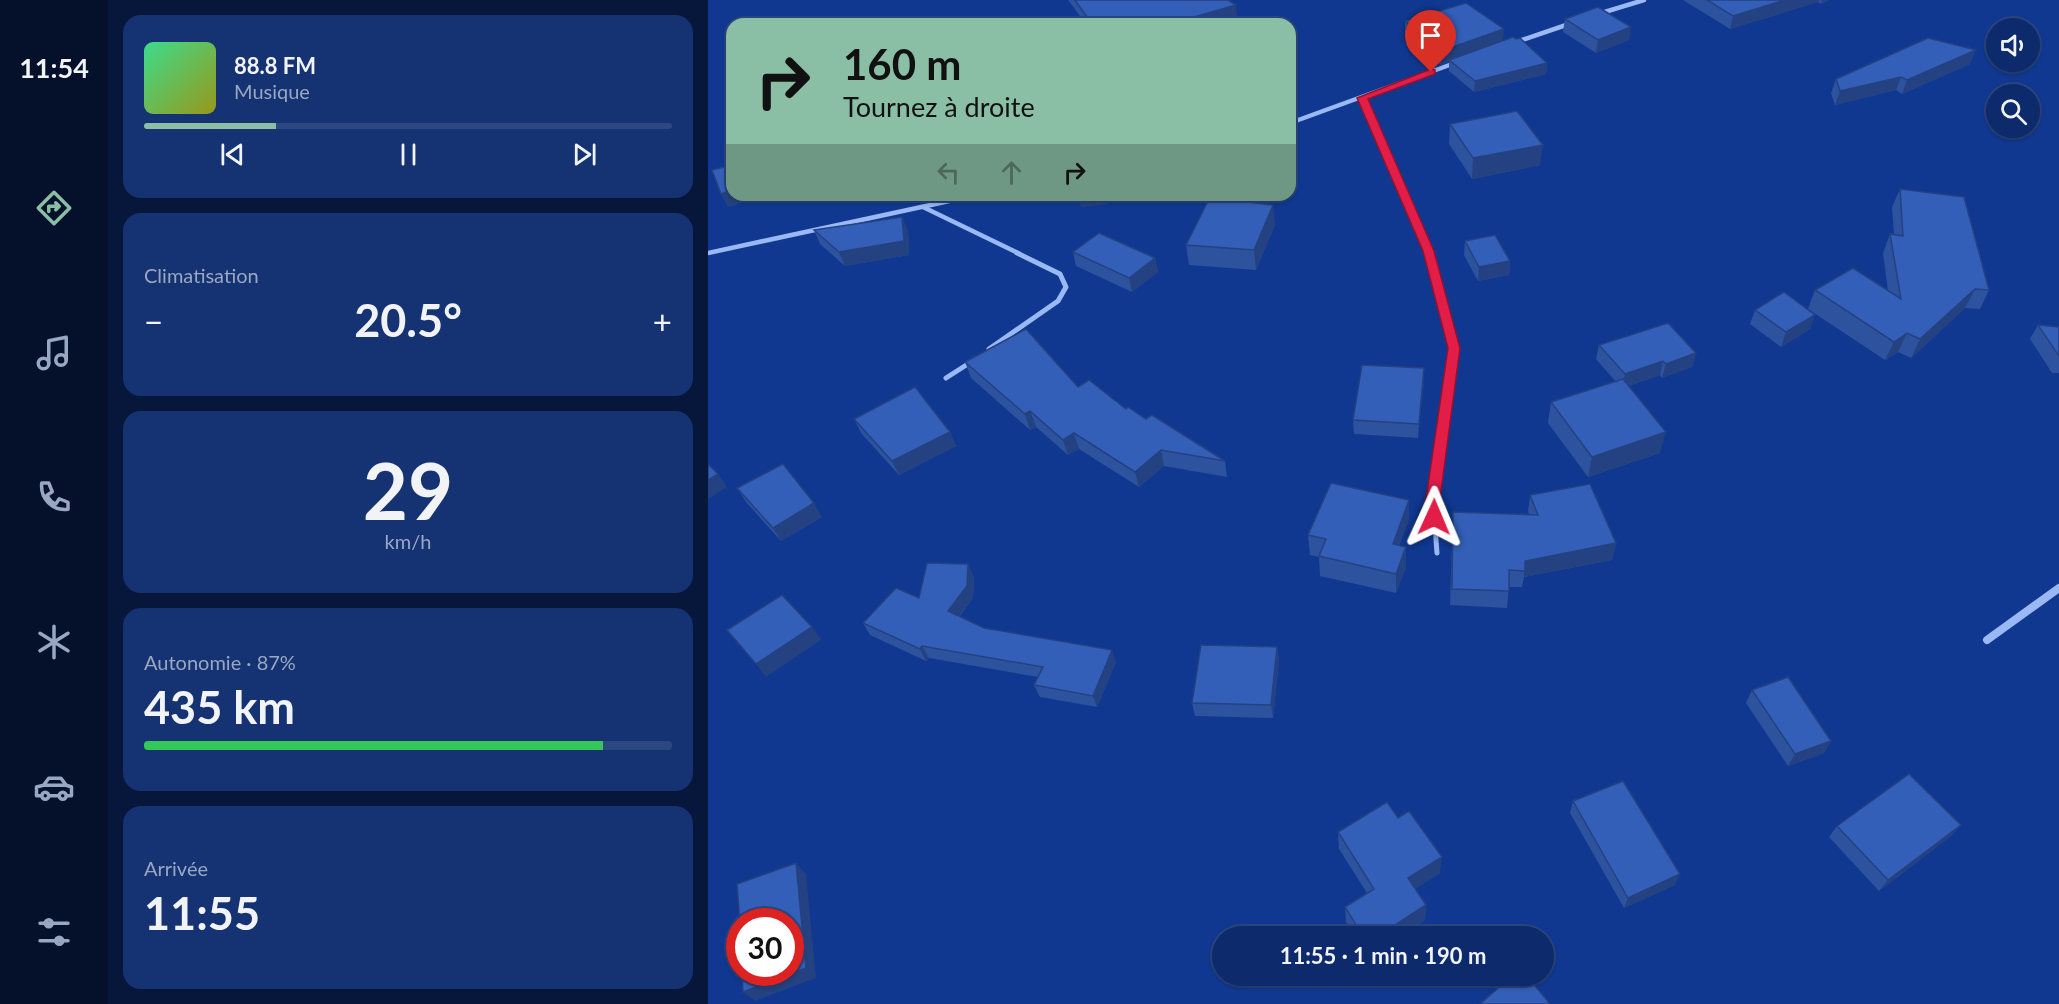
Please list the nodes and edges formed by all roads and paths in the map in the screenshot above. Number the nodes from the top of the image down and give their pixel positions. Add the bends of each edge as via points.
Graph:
1 (1644, 0) edge
2 (1596, 15) edge
3 (1577, 21) edge
4 (1515, 43) edge
5 (1463, 61) edge
6 (1362, 98) junction
7 (1296, 121) edge
8 (950, 201) edge
9 (923, 207) junction
10 (708, 253) edge
11 (986, 352) edge
12 (976, 358) edge
13 (946, 378) dead end
14 (1437, 553) dead end
15 (2059, 588) edge
16 (1987, 640) dead end

1 - 2 street
3 - 4 street
5 - 6 street
6 - 7 street
6 - 14 street via 1429,251 1454,348 1433,499
8 - 9 street
9 - 10 street
9 - 11 street via 1060,274 1065,282 1058,301
12 - 13 street
15 - 16 street

